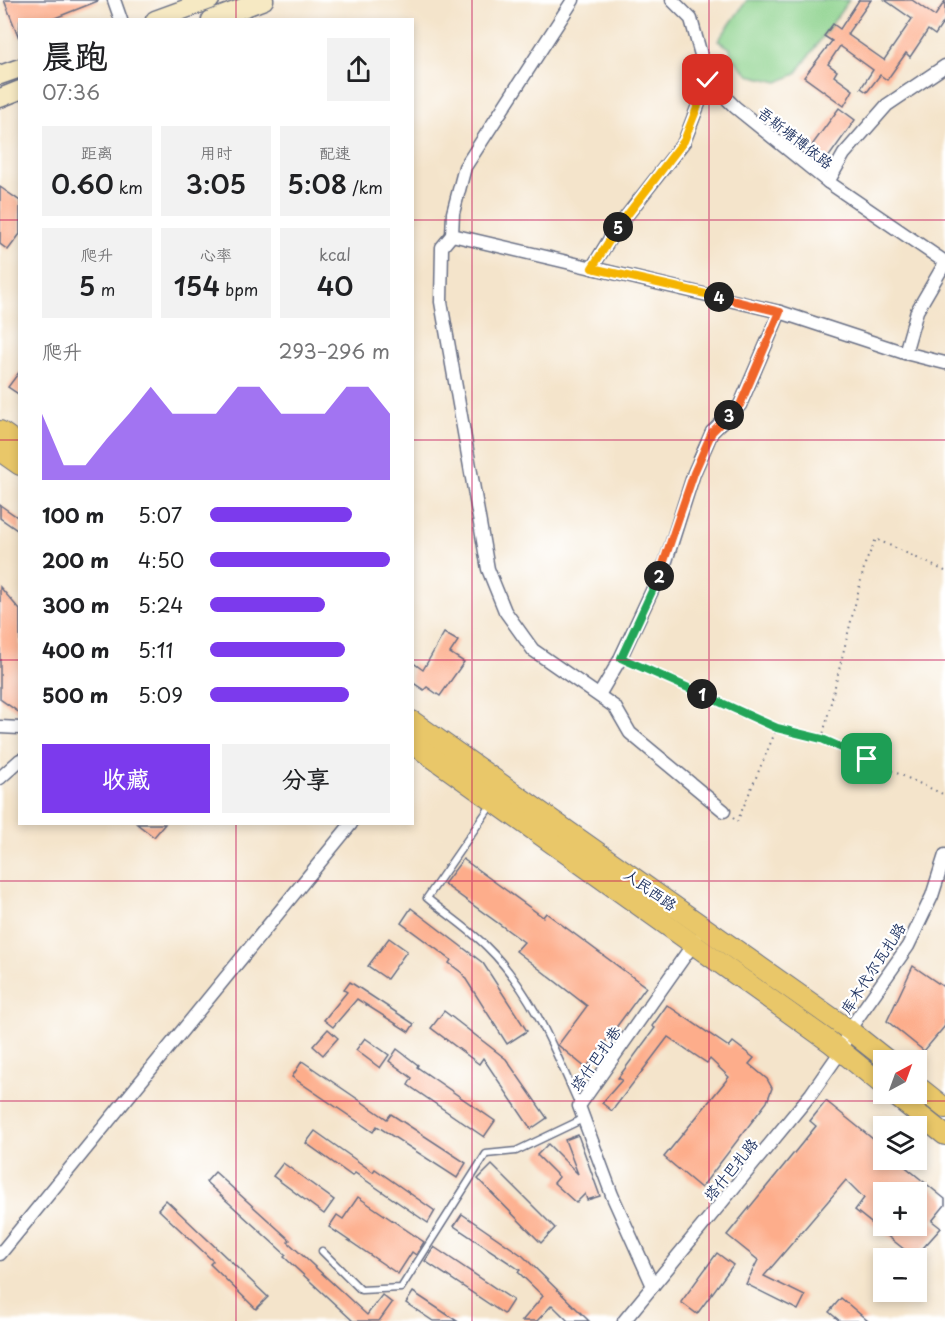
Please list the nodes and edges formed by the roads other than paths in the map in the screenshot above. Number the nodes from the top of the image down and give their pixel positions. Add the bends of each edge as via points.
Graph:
1 (114, 0) edge
2 (210, 0) edge
3 (264, 0) edge
4 (573, 0) edge
5 (672, 0) edge
6 (120, 18) edge
7 (160, 18) edge
8 (217, 18) edge
9 (945, 66) edge
10 (18, 69) edge
11 (0, 75) edge
12 (708, 80) junction
13 (18, 91) edge
14 (0, 98) edge
15 (828, 182) junction
16 (452, 235) junction
17 (945, 263) edge
18 (592, 268) junction
19 (780, 312) junction
20 (905, 353) junction
21 (945, 363) edge
22 (0, 431) edge
23 (18, 444) edge
24 (0, 451) edge
25 (18, 464) edge
26 (599, 695) junction
27 (414, 722) edge
28 (0, 727) edge
29 (18, 728) edge
30 (414, 746) edge
31 (18, 762) edge
32 (0, 778) edge
33 (494, 802) junction
34 (724, 811) road end
35 (350, 825) edge
36 (945, 855) edge
37 (705, 928) junction
38 (693, 944) junction
39 (849, 1030) junction
40 (874, 1050) edge
41 (841, 1051) junction
42 (873, 1077) edge
43 (927, 1093) edge
44 (906, 1104) edge
45 (579, 1106) junction
46 (945, 1108) edge
47 (584, 1118) junction
48 (945, 1135) edge
49 (322, 1251) dead end
50 (0, 1254) edge
51 (653, 1286) junction
52 (624, 1321) edge

1 - 6 street
2 - 7 main road
3 - 8 main road
4 - 16 street via 465,167 453,213
5 - 12 street via 691,19
9 - 15 street via 888,105 844,154
10 - 11 main road
12 - 15 street, 吾斯塘博依路 via 764,133
12 - 18 street via 684,141 614,232
13 - 14 main road
15 - 17 street, 吾斯塘博依路
16 - 18 street
16 - 26 street via 442,247 441,302 488,569 505,611 533,650
17 - 20 street via 916,311
18 - 19 street
19 - 20 street
19 - 26 street via 740,405 712,432 694,473 666,561 621,658
20 - 21 street
22 - 23 main road
24 - 25 main road
26 - 34 street via 615,707 630,733
27 - 37 main road, 人民西路
28 - 29 street
30 - 33 main road, 人民西路
31 - 32 street
33 - 38 main road, 人民西路
33 - 45 lane via 426,898 488,947 526,997 555,1048
35 - 50 street
36 - 39 street, 库木代尔瓦扎路 via 932,896 908,946
37 - 38 street, 塔什巴扎巷
37 - 39 main road, 人民西路
38 - 41 main road, 人民西路
38 - 45 street, 塔什巴扎巷
39 - 40 main road, 人民西路
39 - 41 street, 塔什巴扎路
41 - 42 main road, 人民西路
41 - 51 street, 塔什巴扎路 via 811,1094
43 - 46 main road
44 - 48 main road
45 - 47 street, 塔什巴扎巷
47 - 49 lane via 516,1151 486,1154 401,1288 361,1290
47 - 51 street, 塔什巴扎巷 via 612,1195
51 - 52 street, 塔什巴扎路

